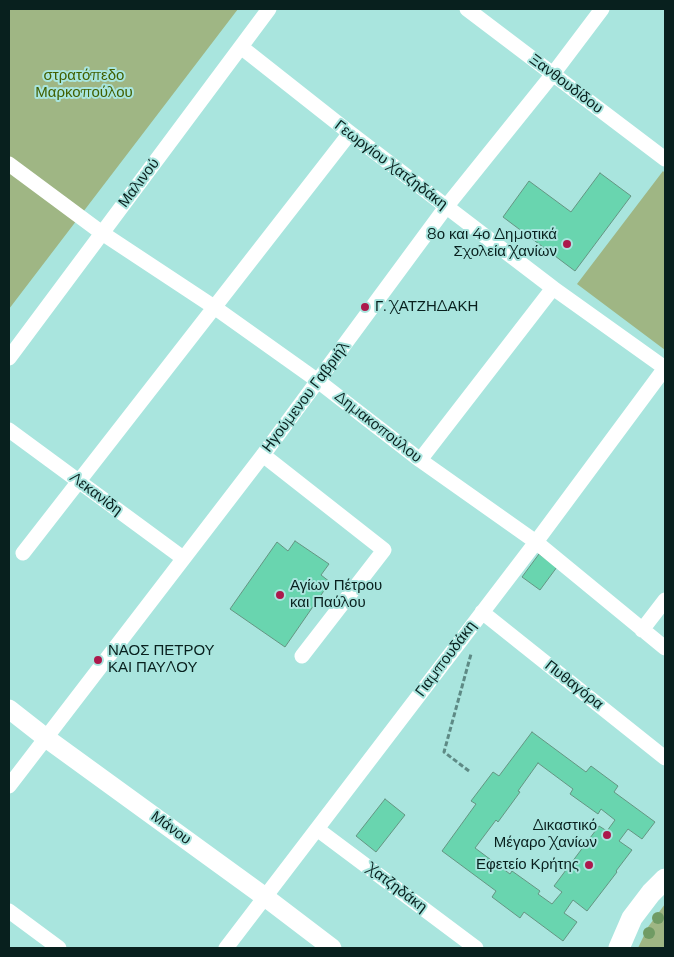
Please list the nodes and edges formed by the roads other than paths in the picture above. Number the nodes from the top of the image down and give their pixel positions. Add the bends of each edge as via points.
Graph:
1 (269, 9) edge
2 (467, 9) edge
3 (602, 9) edge
4 (241, 47) junction
5 (552, 74) junction
6 (350, 133) junction
7 (665, 159) edge
8 (9, 164) edge
9 (446, 207) junction
10 (102, 233) junction
11 (553, 288) junction
12 (214, 307) junction
13 (9, 358) edge
14 (665, 368) edge
15 (318, 381) junction
16 (9, 430) edge
17 (263, 455) junction
18 (420, 460) junction
19 (80, 481) junction
20 (536, 542) junction
21 (23, 553) dead end
22 (183, 558) junction
23 (665, 600) edge
24 (482, 612) junction
25 (642, 630) junction
26 (665, 648) edge
27 (302, 656) dead end
28 (9, 709) edge
29 (46, 738) junction
30 (665, 758) edge
31 (9, 786) edge
32 (317, 829) junction
33 (665, 880) edge
34 (265, 897) junction
35 (9, 911) edge
36 (59, 948) edge
37 (226, 948) edge
38 (332, 948) edge
39 (476, 948) edge
40 (619, 948) edge

1 - 4 street, Μαλινού
2 - 5 street, Ξανθουδίδου
3 - 5 street, Ηγούμενου Γαβριήλ
4 - 6 street, Γεωργίου Χατζηδάκη
4 - 10 street, Μαλινού
5 - 7 street, Ξανθουδίδου
5 - 9 street, Ηγούμενου Γαβριήλ
6 - 9 street, Γεωργίου Χατζηδάκη
6 - 12 street
8 - 10 street, Δημακοπούλου
9 - 11 street, Γεωργίου Χατζηδάκη
9 - 15 street, Ηγούμενου Γαβριήλ
10 - 12 street, Δημακοπούλου
10 - 13 street, Μαλινού
11 - 14 street, Γεωργίου Χατζηδάκη
11 - 18 street
12 - 15 street, Δημακοπούλου
12 - 19 street
14 - 20 street, Γιαμπουδάκη
15 - 17 street, Ηγούμενου Γαβριήλ
15 - 18 street, Δημακοπούλου
16 - 19 street, Λεκανίδη
17 - 22 street, Ηγούμενου Γαβριήλ
17 - 27 street via 384,550
18 - 20 street, Δημακοπούλου
19 - 21 street
19 - 22 street, Λεκανίδη
20 - 24 street, Γιαμπουδάκη
20 - 25 street, Δημακοπούλου
22 - 29 street, Ηγούμενου Γαβριήλ
23 - 25 street
24 - 30 street, Πυθαγόρα
24 - 32 street, Γιαμπουδάκη
25 - 26 street, Δημακοπούλου
28 - 29 street, Μάνου
29 - 31 street, Ηγούμενου Γαβριήλ
29 - 34 street, Μάνου
32 - 34 street, Γιαμπουδάκη
32 - 39 street, Χατζηδάκη
33 - 40 main road via 632,918
34 - 37 street, Γιαμπουδάκη
34 - 38 street, Μάνου
35 - 36 street

